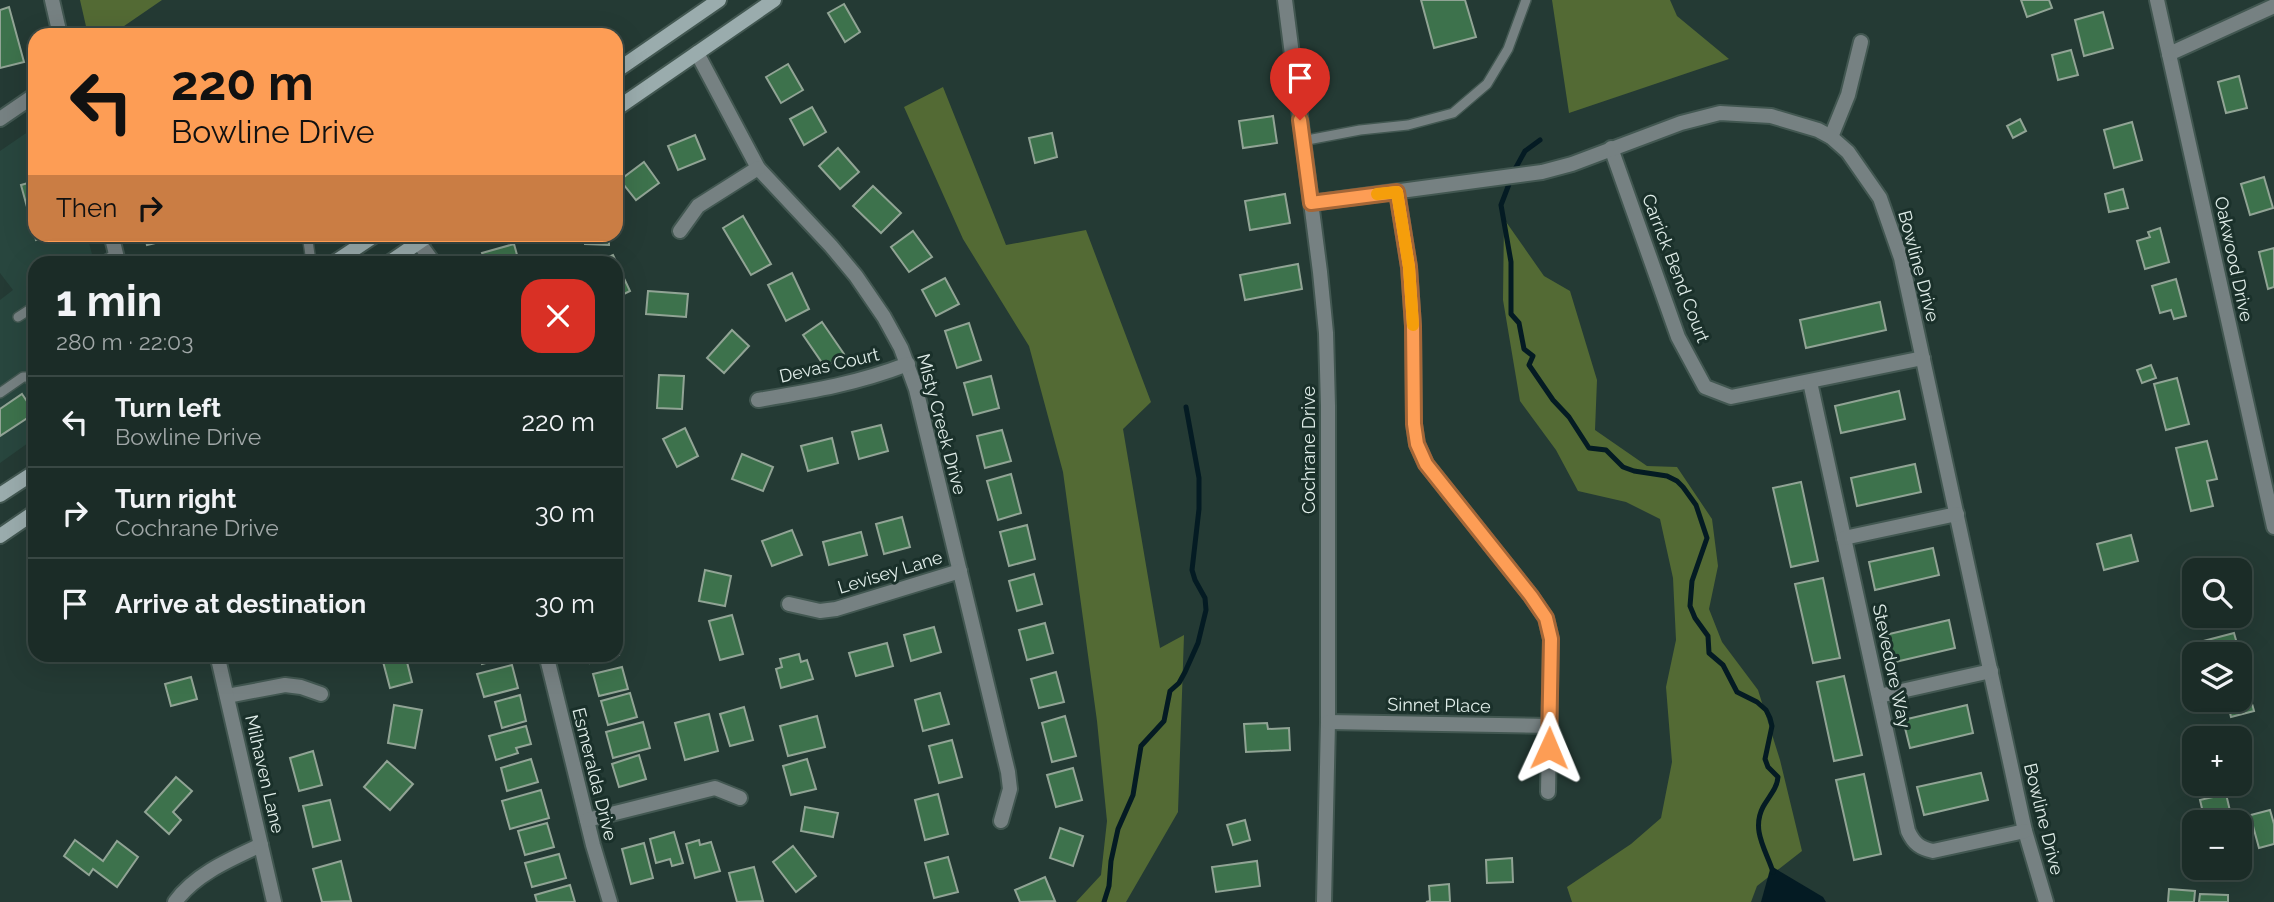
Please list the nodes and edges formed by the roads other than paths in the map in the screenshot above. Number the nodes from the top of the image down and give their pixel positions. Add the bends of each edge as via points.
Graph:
1 (52, 0) edge
2 (719, 0) edge
3 (774, 0) edge
4 (1285, 0) edge
5 (1526, 0) edge
6 (2157, 0) edge
7 (2274, 6) edge
8 (59, 28) edge
9 (1861, 42) dead end
10 (696, 53) junction
11 (2169, 54) junction
12 (623, 66) edge
13 (28, 100) edge
14 (623, 104) edge
15 (0, 119) edge
16 (1831, 137) junction
17 (1302, 141) junction
18 (1611, 148) junction
19 (758, 168) junction
20 (1397, 192) junction
21 (1311, 203) junction
22 (680, 231) dead end
23 (365, 242) edge
24 (420, 242) edge
25 (344, 256) edge
26 (399, 256) edge
27 (28, 311) edge
28 (18, 317) dead end
29 (1923, 358) junction
30 (908, 364) junction
31 (28, 377) edge
32 (1810, 382) junction
33 (0, 393) edge
34 (758, 400) dead end
35 (28, 475) edge
36 (2, 489) edge
37 (1957, 514) junction
38 (28, 517) edge
39 (2274, 527) edge
40 (0, 536) edge
41 (1844, 538) junction
42 (960, 571) junction
43 (789, 604) dead end
44 (219, 662) edge
45 (548, 662) edge
46 (1991, 671) junction
47 (321, 694) dead end
48 (228, 696) junction
49 (1879, 696) junction
50 (1328, 722) junction
51 (1550, 726) junction
52 (1548, 792) dead end
53 (740, 799) dead end
54 (587, 820) junction
55 (1001, 821) dead end
56 (2025, 831) junction
57 (261, 845) junction
58 (175, 902) edge
59 (274, 902) edge
60 (610, 902) edge
61 (1324, 902) edge
62 (2046, 902) edge

1 - 8 street
2 - 12 main road
3 - 10 main road
4 - 17 street, Cochrane Drive
5 - 17 lane via 1508,50 1487,84 1453,113 1408,125
6 - 11 street, Oakwood Drive
7 - 11 street
9 - 16 street via 1848,95
10 - 14 main road
10 - 19 street, Misty Creek Drive
11 - 39 street, Oakwood Drive
13 - 15 street
16 - 18 street, Bowline Drive via 1771,116 1720,113
16 - 29 street, Bowline Drive via 1848,152 1880,198 1901,258
17 - 21 street, Cochrane Drive
18 - 20 street, Bowline Drive via 1542,172
18 - 32 street, Carrick Bend Court via 1678,337 1705,387 1731,397
19 - 22 street via 698,206
19 - 30 street, Misty Creek Drive via 856,276
20 - 21 street, Bowline Drive
20 - 51 street via 1409,267 1417,444 1426,464 1546,618 1551,639
21 - 50 street, Cochrane Drive via 1325,321 1328,406
23 - 25 main road
24 - 26 main road
27 - 28 lane
29 - 32 street, Carrick Bend Court
29 - 37 street, Bowline Drive
30 - 34 street, Devas Court via 823,390
30 - 42 street, Misty Creek Drive
31 - 33 lane
32 - 41 street, Stevedore Way
35 - 36 main road
37 - 41 street
37 - 46 street, Bowline Drive
38 - 40 main road
41 - 49 street, Stevedore Way
42 - 43 street, Levisey Lane via 836,609 820,611
42 - 55 street, Misty Creek Drive via 1008,772 1010,789
44 - 48 street, Milhaven Lane
45 - 54 street, Esmeralda Drive
46 - 49 street
46 - 56 street, Bowline Drive
47 - 48 street via 285,685
48 - 57 street, Milhaven Lane
49 - 56 street, Stevedore Way via 1913,842 1933,852
50 - 51 street, Sinnet Place
50 - 61 street, Cochrane Drive
51 - 52 street
53 - 54 street via 715,788
54 - 60 street, Esmeralda Drive
56 - 62 street, Bowline Drive
57 - 58 street via 196,880
57 - 59 street, Milhaven Lane

